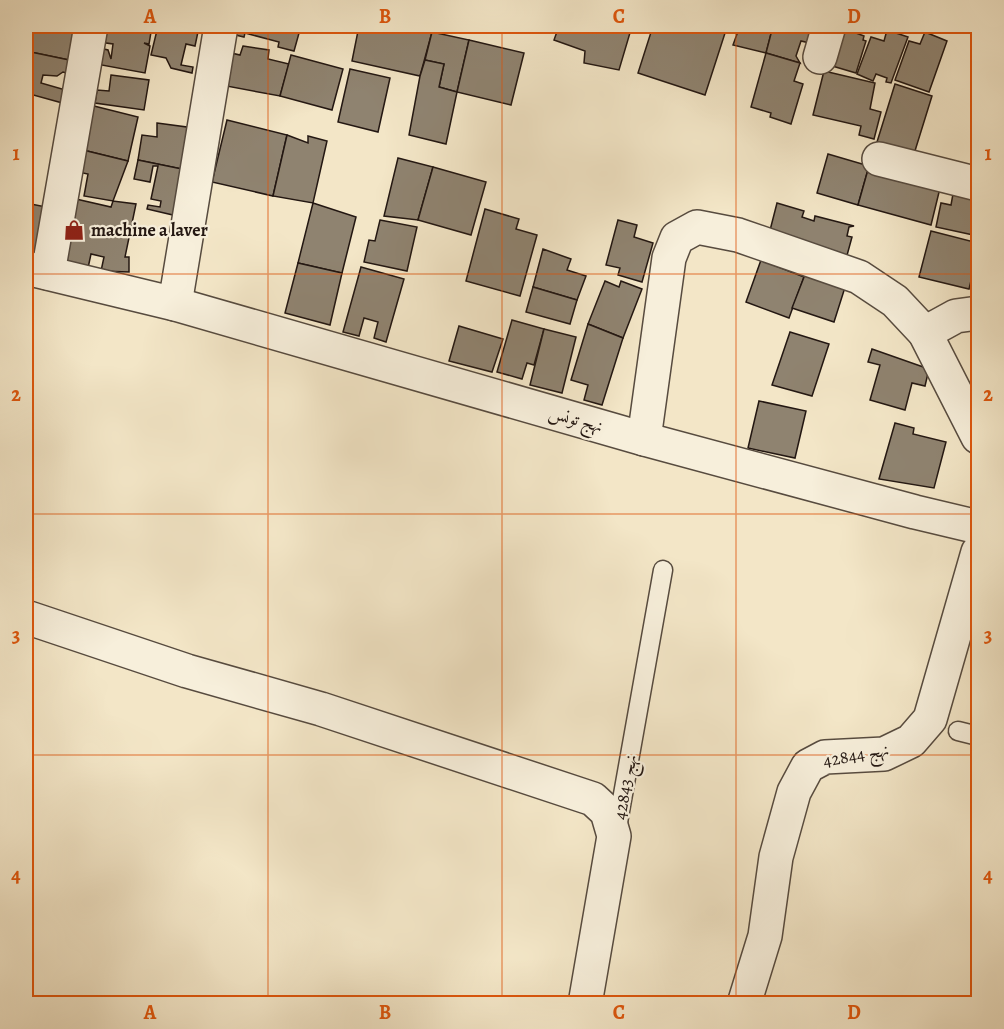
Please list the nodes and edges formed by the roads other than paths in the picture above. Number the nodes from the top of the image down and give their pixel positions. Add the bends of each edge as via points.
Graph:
1 (91, 26) edge
2 (221, 26) edge
3 (829, 26) edge
4 (820, 57) dead end
5 (879, 159) dead end
6 (978, 184) edge
7 (37, 271) edge
8 (175, 304) junction
9 (978, 313) edge
10 (925, 333) junction
11 (978, 437) edge
12 (644, 439) junction
13 (978, 527) edge
14 (978, 552) edge
15 (663, 570) dead end
16 (26, 617) edge
17 (958, 731) dead end
18 (978, 736) edge
19 (585, 1004) edge
20 (744, 1004) edge

1 - 7 street
2 - 8 street
3 - 4 street
5 - 6 street
7 - 8 street, نهج تونس
8 - 12 street, نهج تونس
9 - 10 street via 956,316
10 - 11 street
10 - 12 street via 895,301 859,277 738,235 697,227 677,238 669,258
12 - 13 street, نهج تونس
14 - 20 street, نهج 42844 via 930,719 911,741 884,754 825,757 817,761 808,766 794,792 776,856 765,936
15 - 19 lane, نهج 42843
16 - 19 street via 593,799 607,812 614,836
17 - 18 lane

